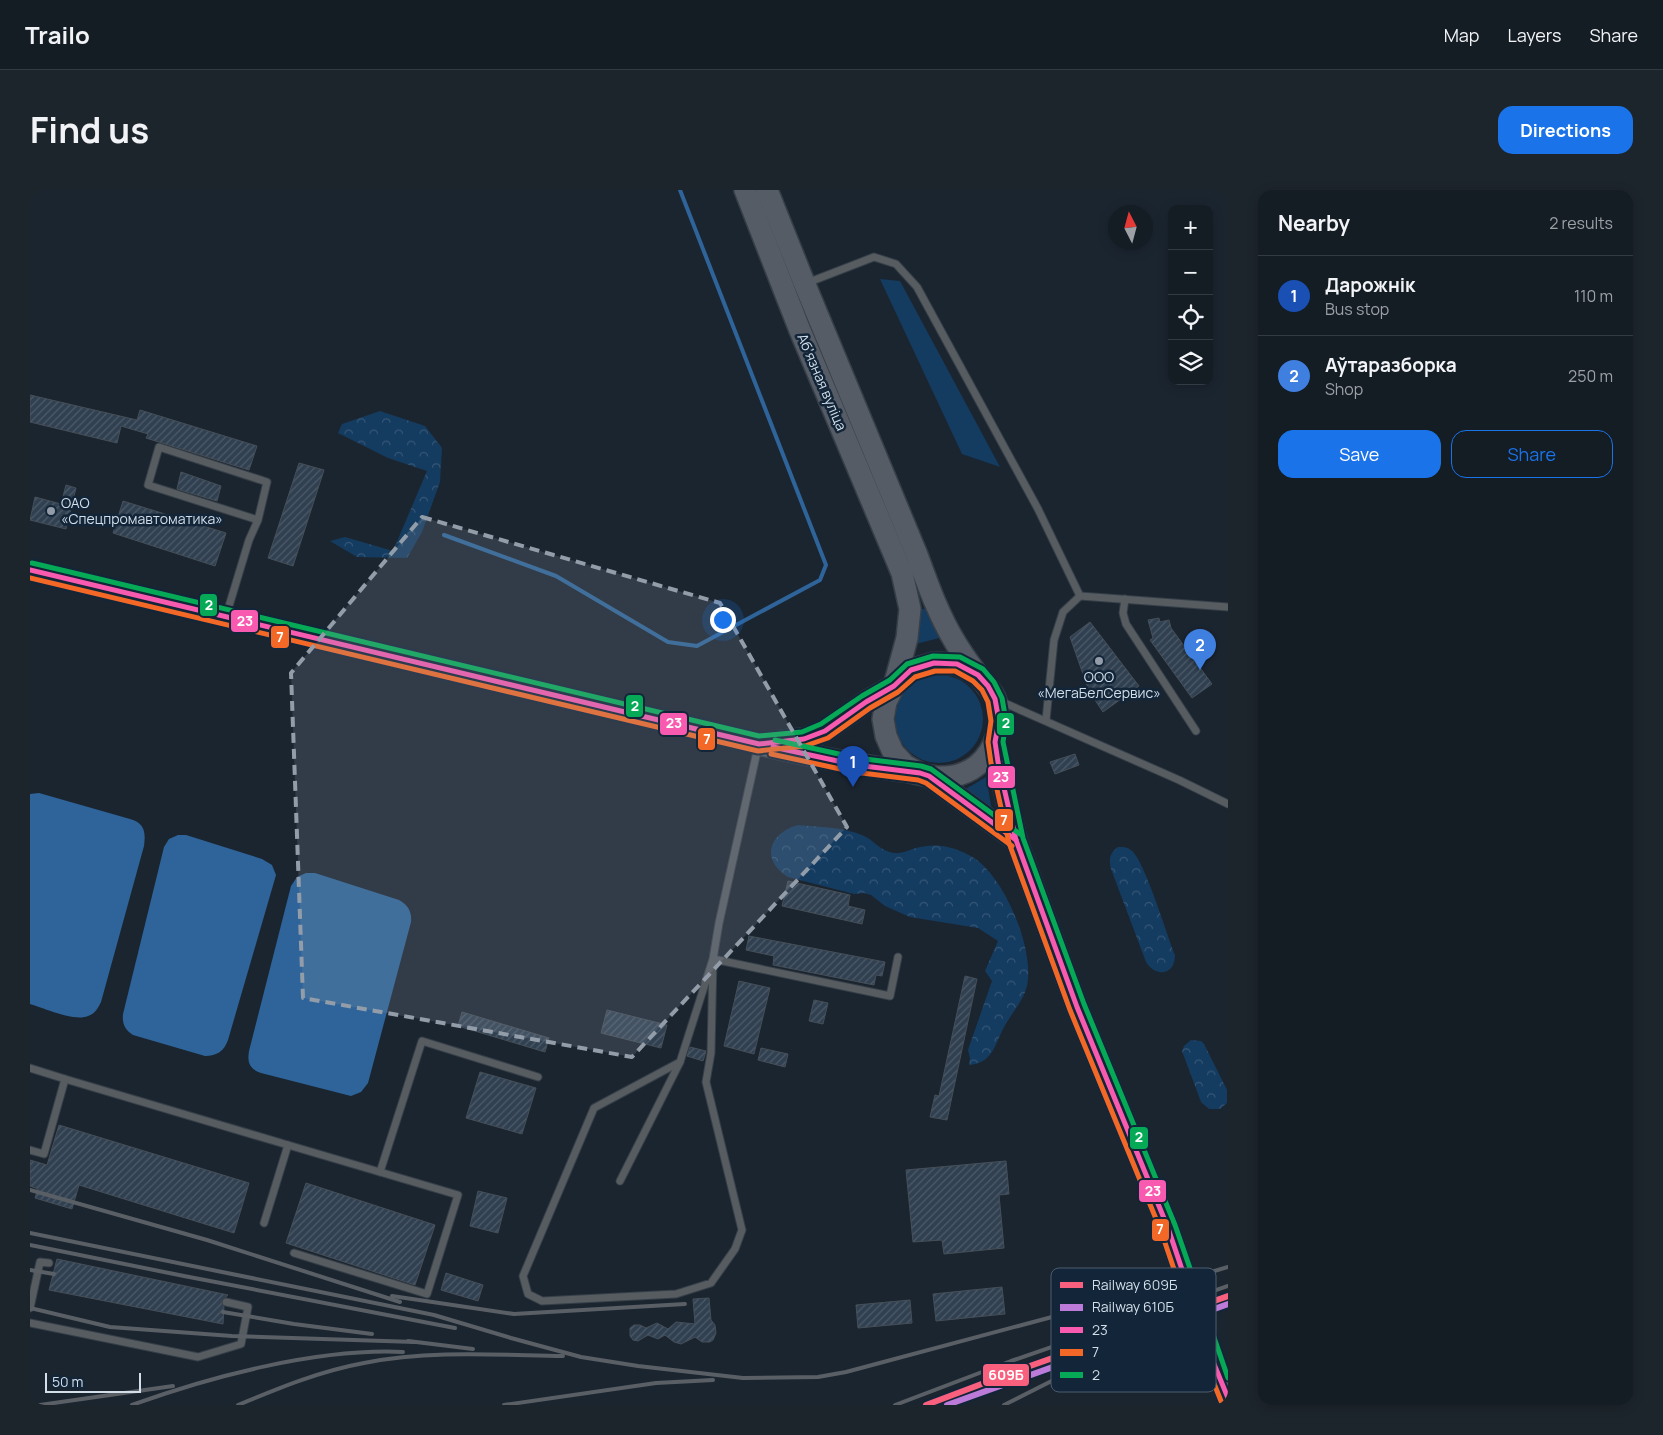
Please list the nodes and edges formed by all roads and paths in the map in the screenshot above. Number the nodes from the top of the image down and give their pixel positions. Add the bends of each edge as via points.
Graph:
1 (746, 190) edge
2 (767, 190) edge
3 (812, 281) dead end
4 (258, 520) junction
5 (30, 570) edge
6 (1080, 596) junction
7 (1125, 599) junction
8 (1228, 607) edge
9 (226, 616) junction
10 (978, 675) junction
11 (894, 686) junction
12 (995, 699) junction
13 (1046, 720) junction
14 (1196, 731) dead end
15 (995, 742) junction
16 (759, 744) junction
17 (924, 775) junction
18 (1228, 804) edge
19 (1016, 840) junction
20 (898, 957) dead end
21 (713, 959) junction
22 (680, 1062) junction
23 (30, 1068) edge
24 (538, 1077) dead end
25 (66, 1079) junction
26 (288, 1145) junction
27 (30, 1150) edge
28 (380, 1172) junction
29 (620, 1181) dead end
30 (264, 1223) dead end
31 (294, 1253) dead end
32 (49, 1263) dead end
33 (1182, 1268) edge
34 (226, 1302) dead end
35 (30, 1308) edge
36 (30, 1323) edge
37 (1216, 1369) edge
38 (1228, 1398) edge

1 - 11 main road, Абʼязная вуліца via 799,328 902,573 910,610 907,638
2 - 10 main road, Абʼязная вуліца via 917,555 933,602
3 - 6 lane via 874,258 896,264 916,287 1038,509
4 - 4 lane via 267,482 159,448 148,485
4 - 9 lane
5 - 9 street
6 - 7 lane
6 - 13 lane via 1063,612 1054,640
7 - 8 lane
7 - 14 lane via 1123,613 1126,624
9 - 16 street
10 - 11 main road via 957,664 934,663 912,670
10 - 12 main road
11 - 16 main road via 825,731 804,739
11 - 17 main road via 886,702 883,719 886,736 893,752 905,765
12 - 13 lane
12 - 15 main road via 999,720
13 - 18 lane
15 - 17 main road via 987,756 961,774 945,778
15 - 19 main road
16 - 17 main road via 856,765
16 - 21 lane
17 - 19 main road
19 - 33 main road, bridge via 1077,1007
20 - 21 lane via 890,996
21 - 22 lane
21 - 22 lane via 711,1053 706,1082 742,1230 735,1249 711,1283 676,1294 542,1301 528,1294 522,1276 594,1108
22 - 29 lane
23 - 25 lane
24 - 28 lane via 422,1041
25 - 26 lane
25 - 27 lane via 44,1154
26 - 28 lane
26 - 30 lane
28 - 31 lane via 458,1195 427,1294
32 - 35 lane via 40,1262
34 - 36 lane via 248,1307 241,1344 198,1357
37 - 38 main road, bridge

